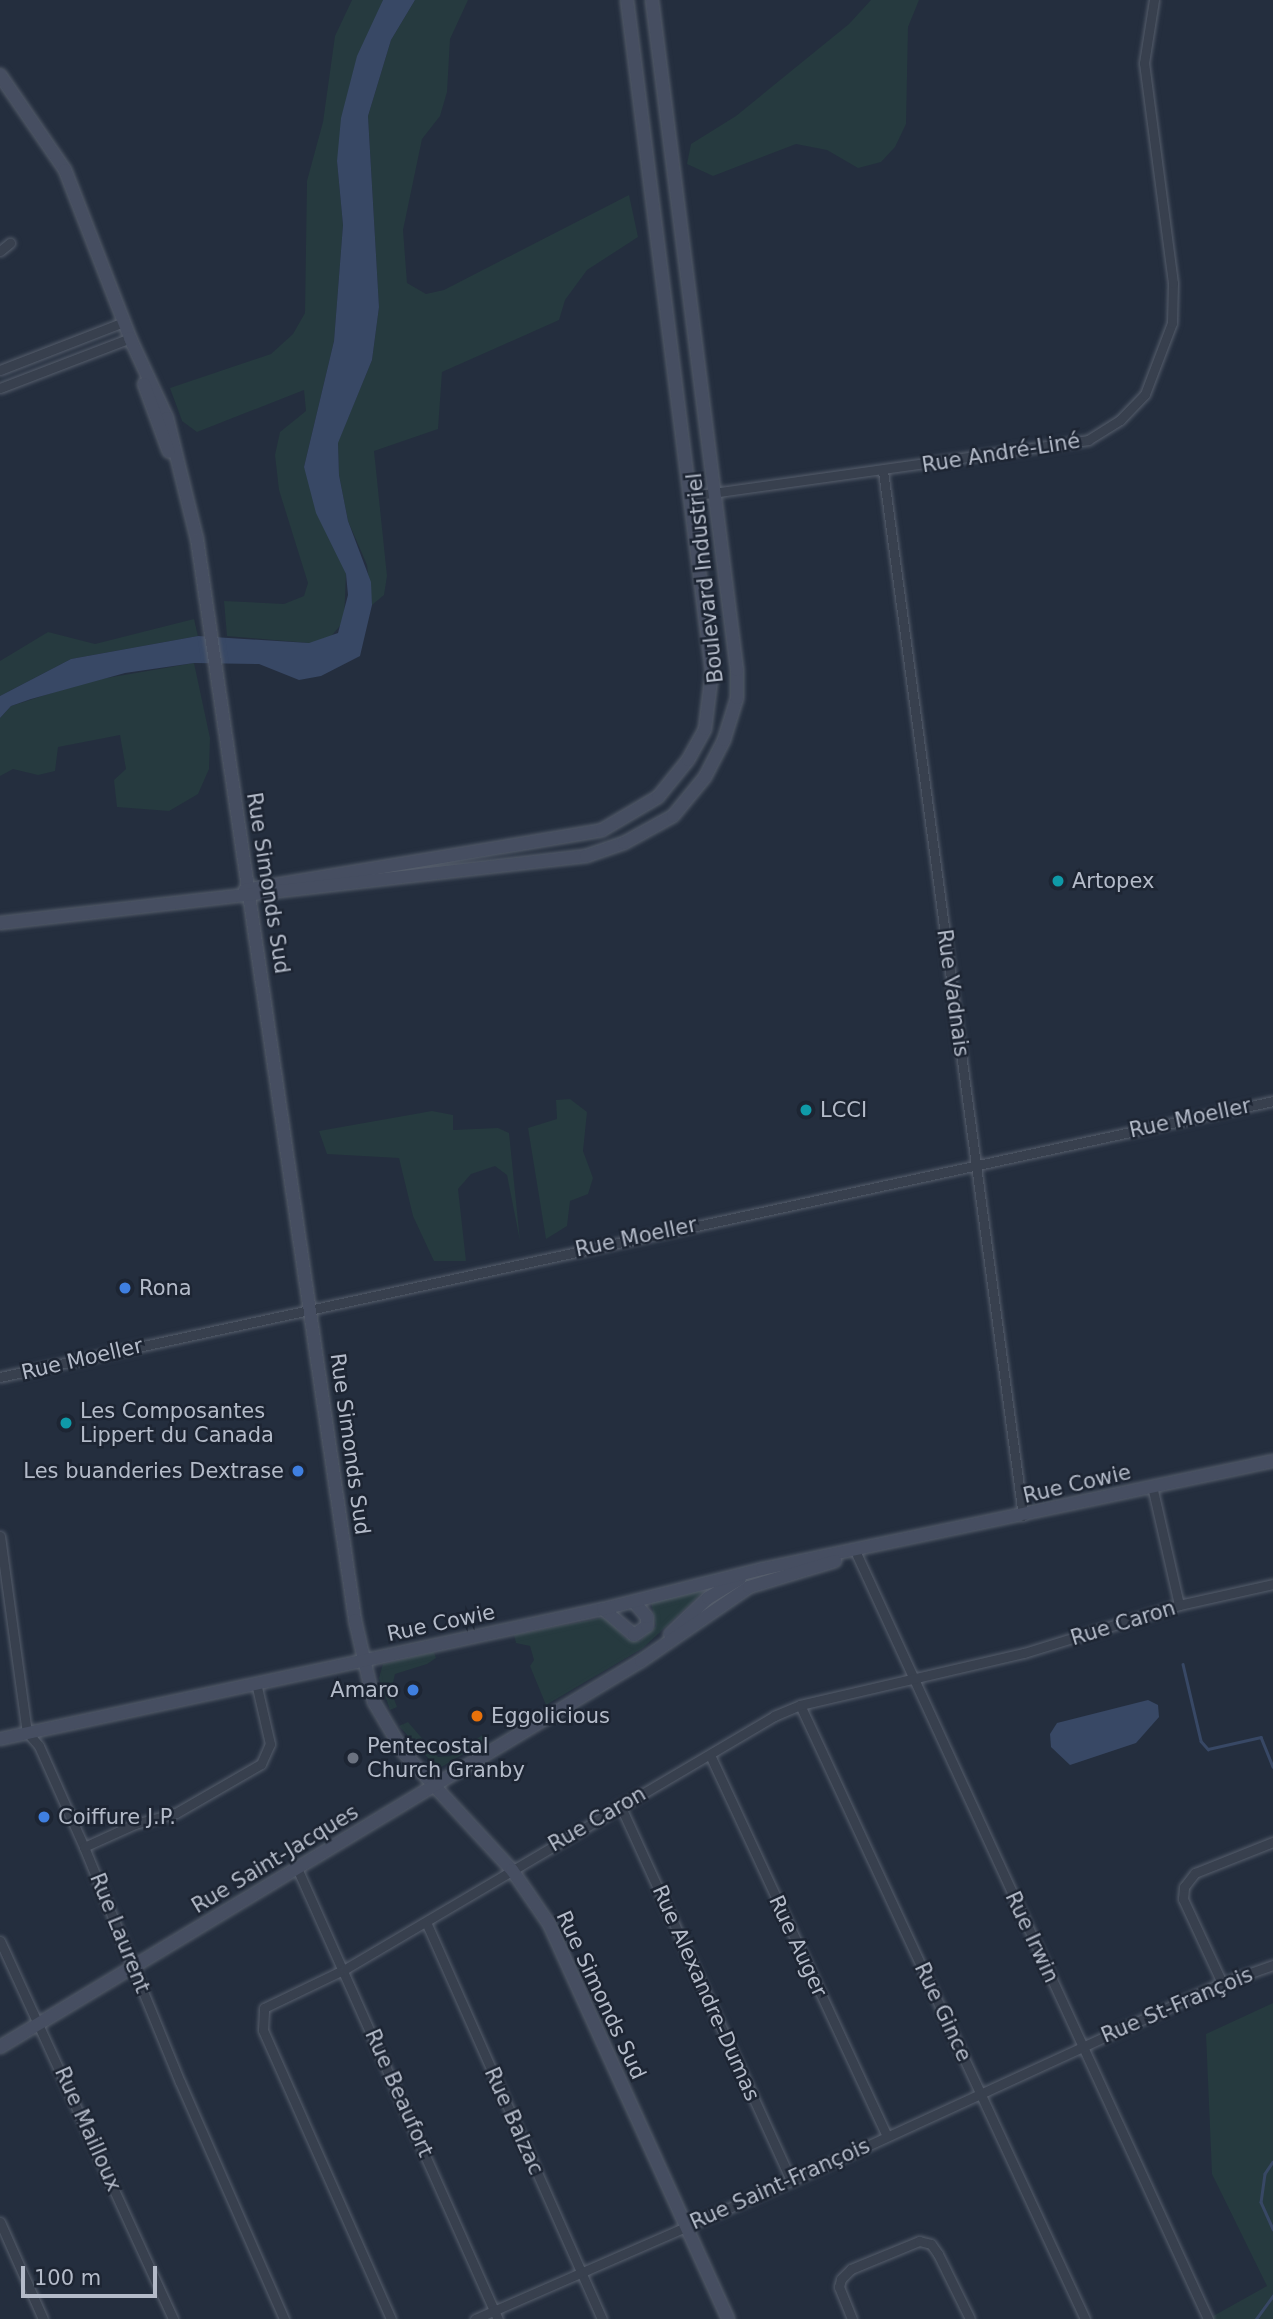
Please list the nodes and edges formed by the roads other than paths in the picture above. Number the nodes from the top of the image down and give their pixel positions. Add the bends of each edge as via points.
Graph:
1 (626, 0) edge
2 (652, 0) edge
3 (1154, 0) edge
4 (0, 75) edge
5 (10, 243) dead end
6 (0, 251) edge
7 (124, 322) junction
8 (130, 338) junction
9 (2, 369) edge
10 (11, 384) junction
11 (0, 388) edge
12 (883, 471) junction
13 (691, 496) junction
14 (716, 496) junction
15 (246, 893) junction
16 (0, 923) edge
17 (1273, 1101) edge
18 (976, 1163) junction
19 (311, 1308) junction
20 (0, 1377) edge
21 (1273, 1461) edge
22 (1152, 1486) junction
23 (1023, 1516) junction
24 (0, 1536) edge
25 (890, 1545) junction
26 (857, 1555) junction
27 (762, 1569) junction
28 (1273, 1584) edge
29 (634, 1602) junction
30 (1179, 1605) junction
31 (603, 1609) junction
32 (363, 1660) junction
33 (641, 1661) junction
34 (912, 1678) junction
35 (256, 1683) junction
36 (800, 1705) junction
37 (27, 1732) junction
38 (0, 1739) edge
39 (710, 1755) junction
40 (436, 1784) junction
41 (621, 1805) junction
42 (1273, 1842) edge
43 (84, 1847) junction
44 (297, 1867) junction
45 (512, 1870) junction
46 (426, 1922) junction
47 (0, 1941) edge
48 (1273, 1965) edge
49 (134, 1966) junction
50 (345, 1969) junction
51 (1222, 1983) junction
52 (40, 2023) junction
53 (1082, 2046) junction
54 (0, 2047) edge
55 (981, 2095) junction
56 (887, 2136) junction
57 (791, 2181) junction
58 (0, 2222) edge
59 (685, 2226) junction
60 (581, 2272) junction
61 (496, 2315) edge
62 (43, 2319) edge
63 (173, 2319) edge
64 (284, 2319) edge
65 (391, 2319) edge
66 (475, 2319) edge
67 (602, 2319) edge
68 (728, 2319) edge
69 (852, 2319) edge
70 (970, 2319) edge
71 (1085, 2319) edge
72 (1208, 2319) edge

1 - 13 street, Boulevard Industriel
2 - 14 street, Boulevard Industriel
3 - 12 street, Rue André-Liné via 1144,63 1173,283 1172,323 1145,394 1120,420 1088,440
4 - 7 street, Rue Simonds Sud via 65,170
5 - 6 street
7 - 8 street, Rue Simonds Sud
7 - 9 street
8 - 10 street
8 - 15 street, Rue Simonds Sud via 167,418 183,481 217,672
9 - 10 street
10 - 11 street
12 - 14 street, Rue André-Liné
12 - 18 street, Rue Vadnais
13 - 14 street, Rue André-Liné
13 - 15 street, Boulevard Industriel via 712,693 705,729 688,760 657,797 602,830
14 - 15 street, Boulevard Industriel via 737,698 705,778 673,816 624,843 586,856
15 - 16 street, Boulevard Industriel
15 - 19 street, Rue Simonds Sud
17 - 18 street, Rue Moeller
18 - 19 street, Rue Moeller
18 - 23 street, Rue Vadnais
19 - 20 street, Rue Moeller
19 - 32 street, Rue Simonds Sud
21 - 22 street, Rue Cowie
22 - 23 street, Rue Cowie
22 - 30 street
23 - 25 street, Rue Cowie
24 - 37 street, Rue Laurent
25 - 26 street, Rue Cowie
25 - 27 street, Rue Cowie
26 - 33 street, Rue Saint-Jacques via 749,1587
26 - 34 street, Rue Irwin
27 - 29 street, Rue Cowie
27 - 33 street, Rue Saint-Jacques via 709,1598
28 - 30 street, Rue Caron
29 - 31 street, Rue Cowie
29 - 31 street via 647,1617 647,1626 634,1635
30 - 34 street, Rue Caron via 1024,1653
31 - 32 street, Rue Cowie
32 - 35 street, Rue Cowie
32 - 40 street, Rue Simonds Sud via 386,1728
33 - 40 street, Rue Saint-Jacques
34 - 36 street, Rue Caron
34 - 53 street, Rue Irwin
35 - 37 street, Rue Cowie
35 - 43 street via 270,1744 269,1755 261,1764 176,1813 135,1824
36 - 39 street, Rue Caron
36 - 55 street, Rue Gince
37 - 38 street, Rue Cowie
37 - 43 street, Rue Laurent via 39,1746
39 - 41 street, Rue Caron
39 - 56 street, Rue Auger
40 - 44 street, Rue Saint-Jacques
40 - 45 street, Rue Simonds Sud
41 - 45 street, Rue Caron
41 - 57 street, Rue Alexandre-Dumas
42 - 51 street via 1195,1873 1184,1887 1183,1899
43 - 49 street, Rue Laurent
44 - 49 street, Rue Saint-Jacques
44 - 50 street, Rue Beaufort
45 - 46 street, Rue Caron
45 - 59 street, Rue Simonds Sud via 549,1924
46 - 50 street, Rue Caron
46 - 60 street, Rue Balzac
47 - 52 street, Rue Mailloux
48 - 51 street, Rue St-François
49 - 52 street, Rue Saint-Jacques
49 - 64 street, Rue Laurent
50 - 61 street, Rue Beaufort
50 - 65 street, Rue Caron via 272,2002 261,2019
51 - 53 street, Rue St-François
52 - 54 street, Rue Saint-Jacques
52 - 63 street, Rue Mailloux
53 - 55 street, Rue Saint-François
53 - 72 street, Rue Irwin
55 - 56 street, Rue Saint-François
55 - 71 street, Rue Gince
56 - 57 street, Rue Saint-François
57 - 59 street, Rue Saint-François
58 - 62 street
59 - 60 street, Rue Saint-François
59 - 68 street, Rue Simonds Sud
60 - 61 street, Rue Saint-François
60 - 67 street, Rue Balzac
61 - 66 street, Rue Saint-François
69 - 70 street via 839,2287 841,2279 851,2269 919,2241 931,2244 938,2254

